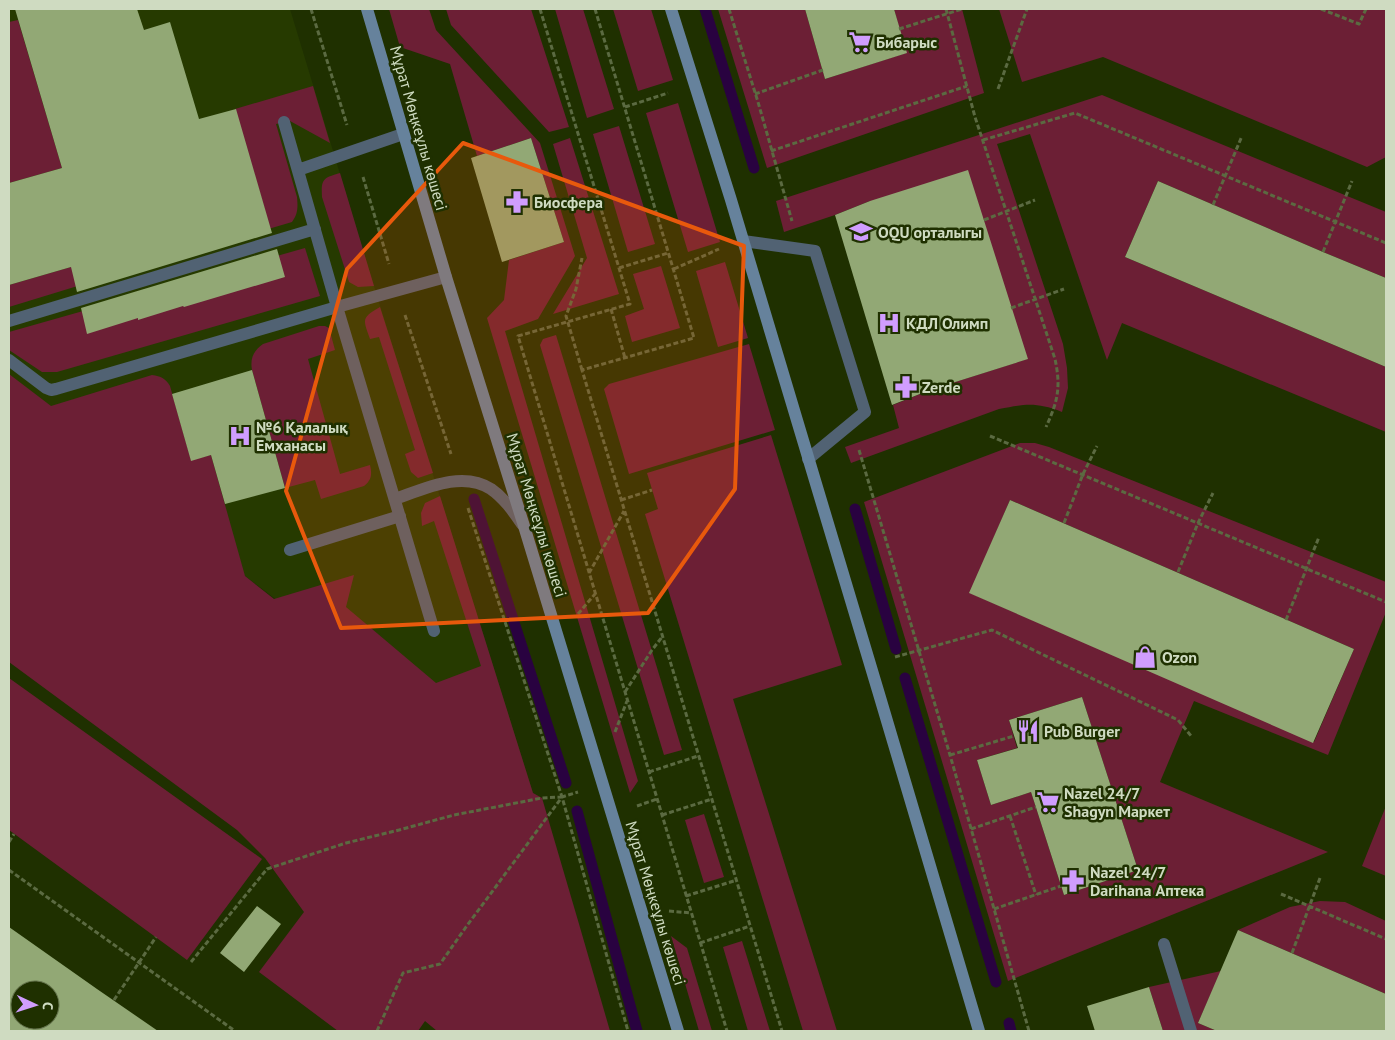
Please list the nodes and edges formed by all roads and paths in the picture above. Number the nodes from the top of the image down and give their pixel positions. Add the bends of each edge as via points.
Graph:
1 (311, 9) edge
2 (367, 9) edge
3 (540, 9) edge
4 (595, 9) edge
5 (671, 9) edge
6 (729, 9) edge
7 (946, 9) edge
8 (962, 9) edge
9 (1027, 9) edge
10 (1321, 9) edge
11 (1366, 9) edge
12 (947, 14) junction
13 (899, 29) dead end
14 (823, 70) dead end
15 (695, 83) junction
16 (967, 86) junction
17 (998, 88) dead end
18 (755, 94) junction
19 (625, 107) junction
20 (284, 122) dead end
21 (404, 134) junction
22 (1242, 136) dead end
23 (984, 140) junction
24 (355, 150) junction
25 (771, 151) junction
26 (298, 170) junction
27 (1225, 176) junction
28 (1352, 181) dead end
29 (1035, 200) dead end
30 (1213, 205) dead end
31 (1007, 212) junction
32 (984, 220) dead end
33 (1336, 222) junction
34 (315, 229) junction
35 (743, 241) junction
36 (1386, 243) edge
37 (800, 248) junction
38 (1323, 252) dead end
39 (668, 253) junction
40 (582, 258) dead end
41 (619, 268) junction
42 (674, 269) junction
43 (446, 277) junction
44 (1064, 289) dead end
45 (397, 290) junction
46 (1035, 299) junction
47 (337, 307) junction
48 (1011, 308) dead end
49 (611, 309) junction
50 (9, 321) edge
51 (567, 322) junction
52 (626, 358) junction
53 (9, 360) edge
54 (582, 370) junction
55 (851, 423) junction
56 (1046, 427) dead end
57 (990, 436) dead end
58 (1097, 446) dead end
59 (808, 459) junction
60 (1083, 474) junction
61 (459, 481) junction
62 (652, 490) dead end
63 (1213, 493) dead end
64 (395, 499) junction
65 (621, 500) junction
66 (624, 511) junction
67 (400, 516) junction
68 (1064, 523) dead end
69 (1198, 523) junction
70 (524, 526) junction
71 (1319, 537) dead end
72 (290, 550) dead end
73 (1307, 568) junction
74 (589, 572) junction
75 (1178, 572) dead end
76 (1386, 602) edge
77 (1286, 620) dead end
78 (434, 631) dead end
79 (662, 637) junction
80 (918, 650) junction
81 (870, 664) junction
82 (625, 692) junction
83 (1014, 736) dead end
84 (1192, 737) dead end
85 (950, 755) junction
86 (698, 756) junction
87 (649, 772) junction
88 (603, 784) junction
89 (562, 797) junction
90 (712, 799) junction
91 (1036, 807) dead end
92 (662, 815) junction
93 (1010, 816) junction
94 (971, 829) junction
95 (14, 834) dead end
96 (9, 842) edge
97 (9, 870) edge
98 (1320, 878) dead end
99 (736, 880) junction
100 (1061, 886) dead end
101 (1281, 894) dead end
102 (1036, 895) junction
103 (686, 896) junction
104 (1309, 906) junction
105 (994, 909) junction
106 (750, 926) junction
107 (156, 937) dead end
108 (1386, 939) edge
109 (700, 943) junction
110 (1164, 944) dead end
111 (1292, 953) dead end
112 (191, 962) dead end
113 (138, 963) junction
114 (114, 1000) dead end
115 (235, 1031) edge
116 (377, 1031) edge
117 (628, 1031) edge
118 (678, 1031) edge
119 (727, 1031) edge
120 (782, 1031) edge
121 (979, 1031) edge
122 (1029, 1031) edge
123 (1191, 1031) edge

1 - 24 path
2 - 21 main road, Мұрат Мөңкеұлы көшесі
3 - 41 path
4 - 19 path
5 - 15 main road
6 - 18 path
7 - 12 path
8 - 12 path
9 - 17 path
10 - 11 path via 1359,24
12 - 13 path
12 - 16 path
14 - 18 path
15 - 19 path
15 - 35 main road
16 - 23 path
16 - 25 path
18 - 25 path
19 - 39 path
20 - 26 lane
21 - 24 lane
21 - 43 main road, Мұрат Мөңкеұлы көшесі
22 - 27 path
23 - 27 path via 1075,113
23 - 31 path
24 - 26 lane
24 - 45 path
25 - 37 path
26 - 34 lane
27 - 30 path
27 - 33 path
28 - 33 path
29 - 31 path
31 - 32 path
31 - 46 path
33 - 36 path
33 - 38 path
34 - 47 lane
34 - 50 lane
35 - 37 lane
35 - 42 path
35 - 59 main road
37 - 55 lane via 815,251 865,412
39 - 41 path
39 - 42 path
40 - 51 path
41 - 49 path via 630,304
42 - 52 path via 694,338
43 - 45 lane
43 - 70 main road, Мұрат Мөңкеұлы көшесі
44 - 46 path
45 - 47 lane
45 - 61 path
46 - 48 path
46 - 56 path via 1058,374 1059,392
47 - 53 lane via 51,390
47 - 64 lane
49 - 51 path
49 - 52 path
51 - 54 path
51 - 74 path via 518,336
52 - 54 path
54 - 65 path
55 - 59 lane
55 - 80 path
57 - 60 path
58 - 60 path
59 - 81 main road
60 - 68 path
60 - 69 path
61 - 64 lane
61 - 70 lane via 480,483 492,489
61 - 89 path
62 - 65 path
63 - 69 path
64 - 67 lane
65 - 66 path
66 - 74 path
66 - 79 path
67 - 72 lane
67 - 78 lane
69 - 73 path
69 - 75 path
70 - 88 main road, Мұрат Мөңкеұлы көшесі
71 - 73 path
73 - 76 path
73 - 77 path
74 - 82 path
79 - 82 path
79 - 86 path
80 - 81 path
80 - 84 path via 992,630 1178,720
80 - 85 path
81 - 121 main road
82 - 87 path
83 - 85 path
85 - 94 path
86 - 87 path
86 - 90 path
87 - 92 path
88 - 89 path
88 - 118 main road, Мұрат Мөңкеұлы көшесі
89 - 112 path via 454,815 346,843 267,869
89 - 116 path via 440,964 403,973
89 - 117 path
90 - 92 path
90 - 99 path
91 - 93 path
92 - 103 path
93 - 94 path
93 - 102 path
94 - 105 path
95 - 96 path
97 - 113 path
98 - 104 path
99 - 103 path
99 - 106 path
100 - 102 path
101 - 104 path
102 - 105 path
103 - 109 path
104 - 108 path
104 - 111 path
105 - 122 path
106 - 109 path
106 - 120 path
107 - 113 path
109 - 119 path
110 - 123 lane
113 - 114 path
113 - 115 path

